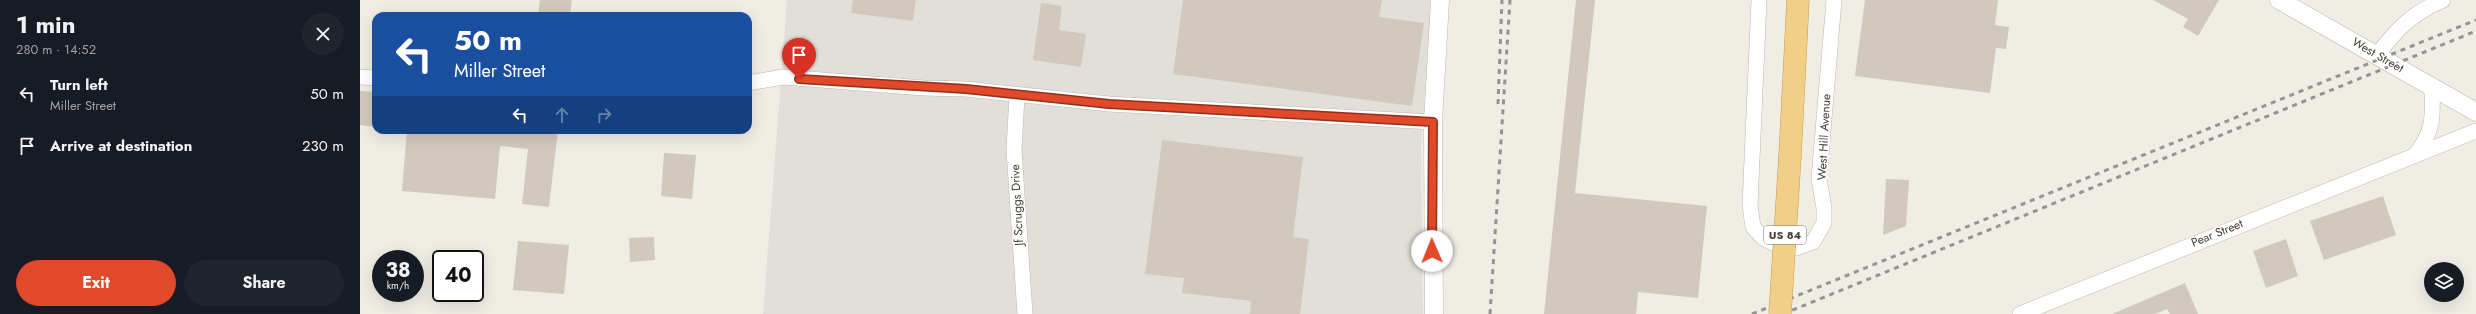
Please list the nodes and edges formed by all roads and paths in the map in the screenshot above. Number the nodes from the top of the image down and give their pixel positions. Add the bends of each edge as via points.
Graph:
1 (1440, 0) edge
2 (1759, 0) edge
3 (1798, 0) edge
4 (1834, 0) edge
5 (2279, 0) edge
6 (2442, 0) edge
7 (2416, 7) edge
8 (2377, 55) junction
9 (360, 77) edge
10 (372, 78) edge
11 (752, 81) edge
12 (2432, 88) junction
13 (1017, 95) junction
14 (2476, 112) edge
15 (1433, 122) junction
16 (2476, 131) edge
17 (2415, 155) junction
18 (1025, 314) edge
19 (1434, 314) edge
20 (1780, 314) edge
21 (2020, 314) edge

1 - 15 street
2 - 4 street, West Hill Avenue via 1750,205 1753,227 1763,238 1775,244 1796,248 1813,242 1824,223 1819,179
3 - 20 highway, US 84, bridge
5 - 8 street, West Street
6 - 7 street
7 - 8 street
8 - 12 street, West Street
9 - 10 street
11 - 13 street via 784,77 966,89
12 - 14 street, West Street
12 - 17 street via 2431,127 2427,139
13 - 15 street via 1109,104
13 - 18 street, Jf Scruggs Drive via 1014,150
15 - 19 street
16 - 17 street, Pear Street
17 - 21 street, Pear Street

